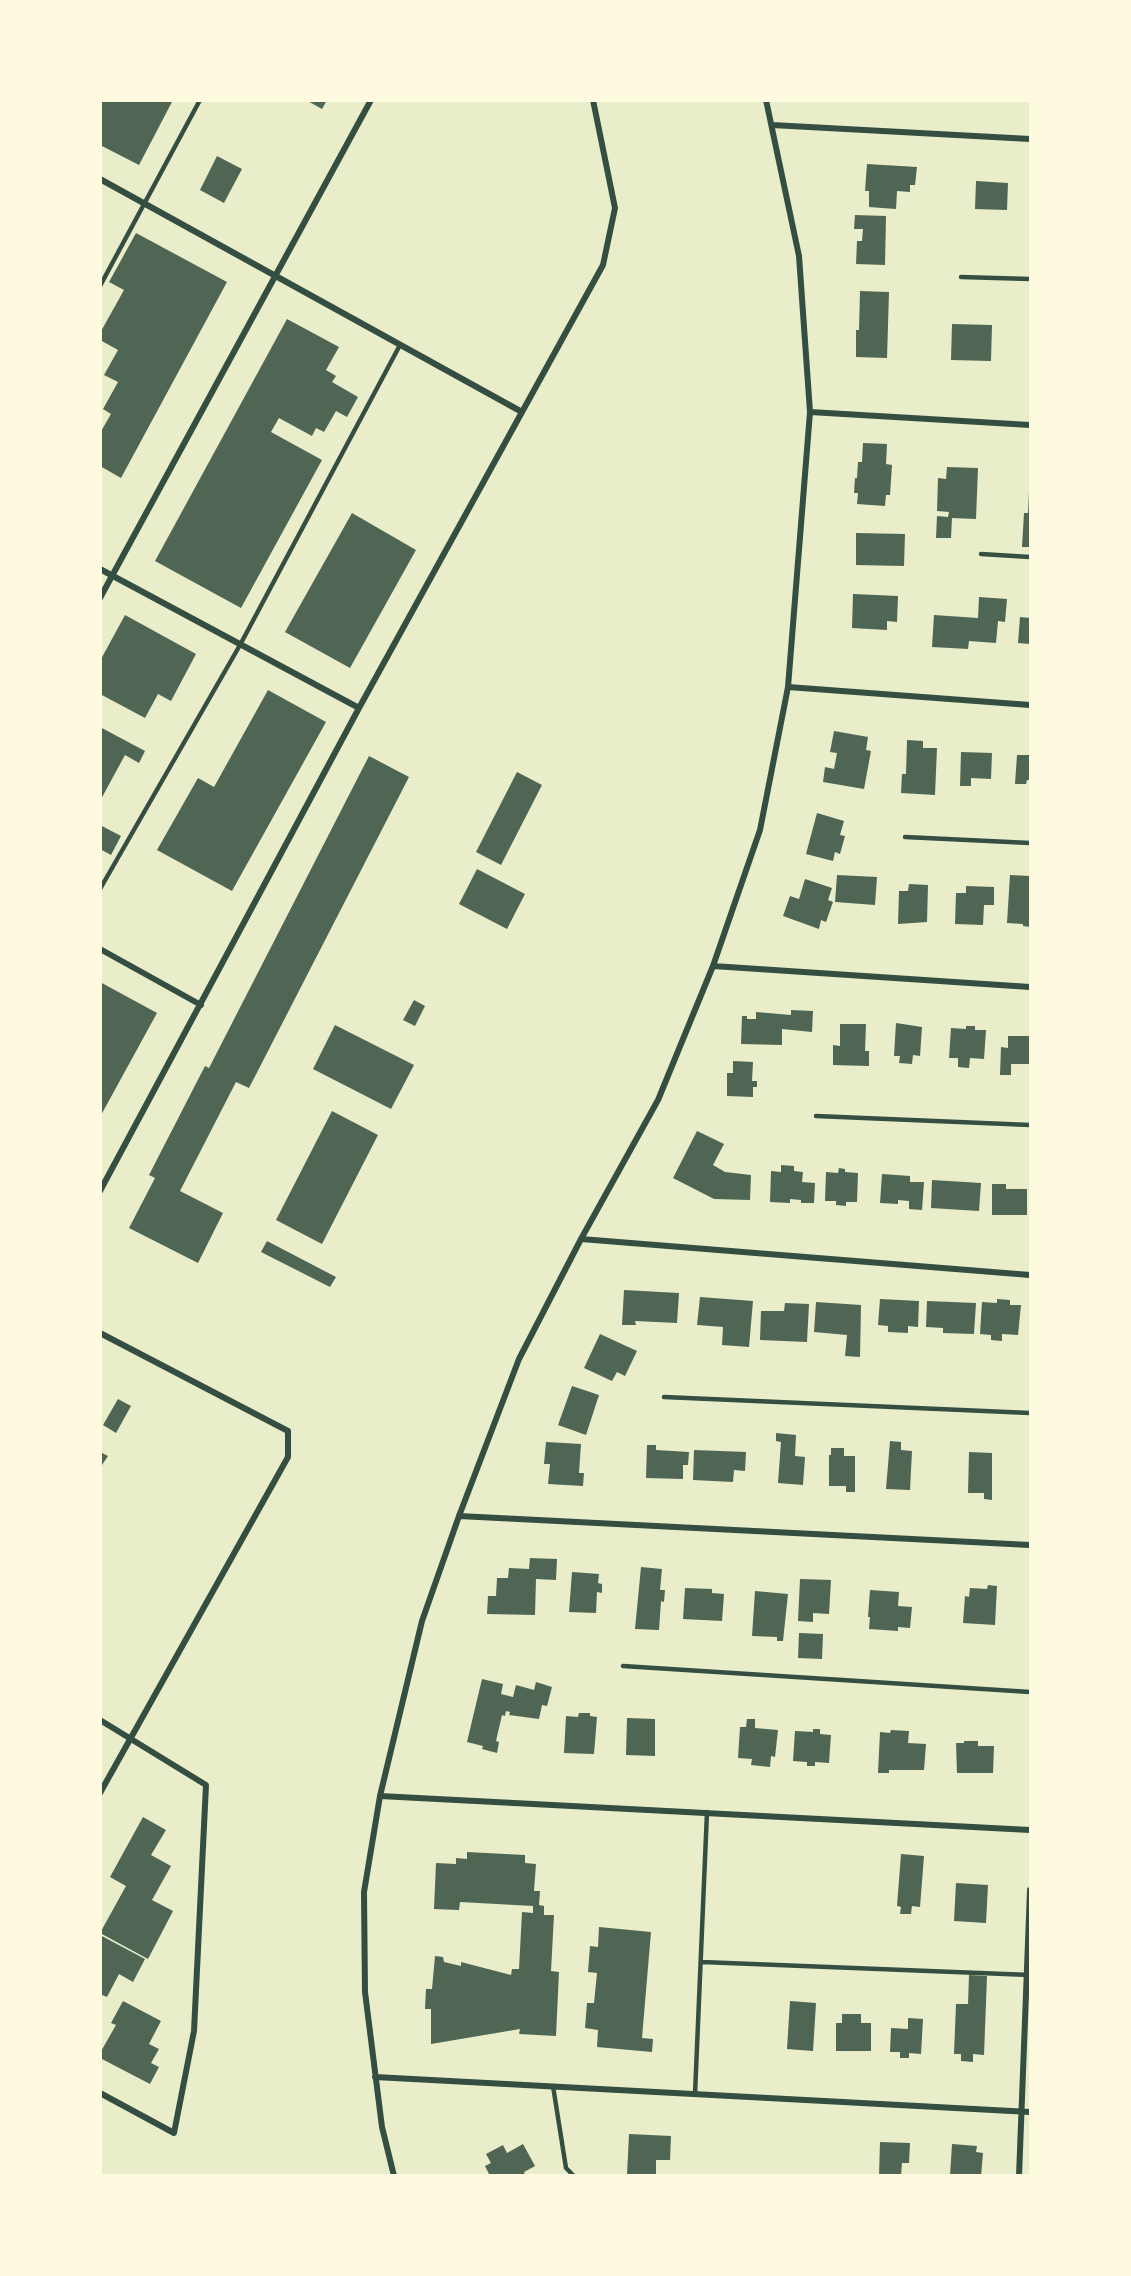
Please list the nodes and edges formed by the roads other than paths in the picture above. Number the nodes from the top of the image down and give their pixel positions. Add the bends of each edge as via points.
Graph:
1 (200, 100) edge
2 (371, 100) edge
3 (593, 100) edge
4 (766, 100) edge
5 (772, 125) junction
6 (1030, 139) edge
7 (100, 179) edge
8 (145, 204) junction
9 (276, 277) junction
10 (961, 277) dead end
11 (1030, 279) edge
12 (100, 286) edge
13 (400, 345) junction
14 (810, 411) junction
15 (522, 412) junction
16 (1030, 425) edge
17 (981, 554) dead end
18 (1030, 557) edge
19 (100, 569) edge
20 (113, 576) junction
21 (100, 598) edge
22 (240, 645) junction
23 (788, 687) junction
24 (1030, 705) edge
25 (359, 708) junction
26 (905, 837) dead end
27 (1030, 843) edge
28 (100, 889) edge
29 (100, 949) edge
30 (713, 966) junction
31 (1030, 987) edge
32 (201, 1005) junction
33 (816, 1116) dead end
34 (1030, 1125) edge
35 (100, 1191) edge
36 (581, 1239) junction
37 (1030, 1275) edge
38 (100, 1333) edge
39 (664, 1397) dead end
40 (1030, 1413) edge
41 (459, 1516) junction
42 (1030, 1545) edge
43 (623, 1666) dead end
44 (1030, 1692) edge
45 (100, 1720) edge
46 (131, 1737) junction
47 (100, 1793) edge
48 (380, 1796) junction
49 (707, 1812) junction
50 (1030, 1830) edge
51 (1030, 1890) edge
52 (702, 1962) junction
53 (1028, 1975) edge
54 (375, 2077) junction
55 (553, 2086) junction
56 (695, 2094) junction
57 (101, 2095) edge
58 (1020, 2111) junction
59 (1030, 2112) edge
60 (394, 2175) edge
61 (574, 2175) edge
62 (1019, 2175) edge

1 - 8 lane
2 - 9 street
3 - 15 street via 615,208 603,265
4 - 5 street
5 - 6 street
5 - 14 street via 799,256
7 - 8 street
8 - 9 street
8 - 12 lane
9 - 13 street
9 - 20 street
10 - 11 lane
13 - 15 street
13 - 22 lane
14 - 16 street
14 - 23 street
15 - 25 street
17 - 18 lane
19 - 20 street
20 - 21 street
20 - 22 street
22 - 25 street
22 - 28 lane
23 - 24 street
23 - 30 street via 760,830
25 - 32 street
26 - 27 lane
29 - 32 street
30 - 31 street
30 - 36 street via 658,1100
32 - 35 street
33 - 34 lane
36 - 37 street
36 - 41 street via 519,1359
38 - 46 street via 288,1431 288,1457
39 - 40 lane
41 - 42 street
41 - 48 street via 422,1621
43 - 44 lane
45 - 46 street
46 - 47 street
46 - 57 street via 206,1785 194,2031 174,2133
48 - 49 street
48 - 54 street via 364,1892 365,1992
49 - 50 street
49 - 52 lane
51 - 53 street
52 - 53 lane
52 - 56 lane
53 - 58 street
54 - 55 street
54 - 60 street via 381,2127
55 - 56 street
55 - 61 lane via 566,2168
56 - 58 street
58 - 59 street
58 - 62 street

